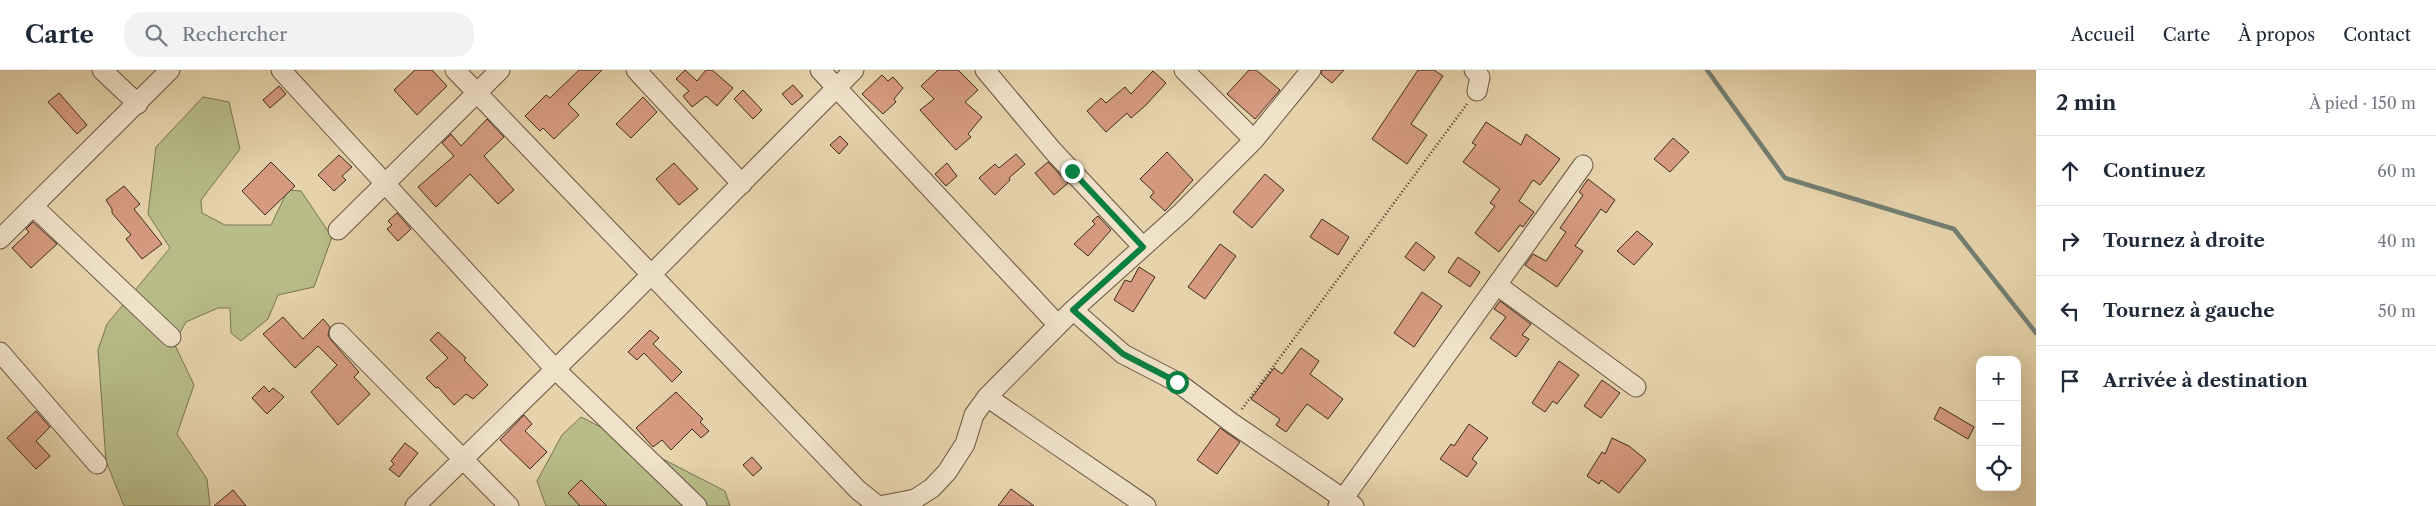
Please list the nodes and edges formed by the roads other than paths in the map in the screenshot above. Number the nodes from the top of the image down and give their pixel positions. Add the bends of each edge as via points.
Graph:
1 (102, 70) edge
2 (170, 70) edge
3 (281, 70) edge
4 (455, 70) edge
5 (500, 70) edge
6 (636, 70) edge
7 (820, 70) edge
8 (854, 70) edge
9 (984, 70) edge
10 (1184, 70) edge
11 (1311, 70) edge
12 (1474, 70) edge
13 (836, 88) junction
14 (1477, 91) road end
15 (477, 93) junction
16 (138, 104) junction
17 (1254, 140) junction
18 (1583, 165) dead end
19 (384, 182) junction
20 (742, 184) junction
21 (33, 206) junction
22 (338, 230) dead end
23 (0, 239) edge
24 (1143, 247) junction
25 (651, 275) junction
26 (1497, 284) junction
27 (1073, 310) junction
28 (1058, 326) junction
29 (339, 333) dead end
30 (170, 337) dead end
31 (0, 352) edge
32 (555, 369) junction
33 (1636, 387) dead end
34 (987, 397) junction
35 (463, 459) junction
36 (97, 464) dead end
37 (1346, 503) edge
38 (415, 506) edge
39 (509, 506) edge
40 (697, 506) edge
41 (878, 506) edge
42 (1146, 506) edge

1 - 16 street
2 - 16 street
3 - 19 street
4 - 15 street
5 - 15 street
6 - 20 street
7 - 13 street
8 - 13 street
9 - 24 street
10 - 17 street
11 - 17 street
12 - 14 street via 1480,77
13 - 20 street
13 - 28 street
15 - 19 street
15 - 25 street
16 - 21 street
17 - 24 street
18 - 26 street
19 - 22 street
19 - 32 street
20 - 25 street
21 - 23 street
21 - 30 street
24 - 27 street
25 - 32 street
25 - 41 street via 858,490
26 - 33 street
26 - 37 street
27 - 28 street
27 - 37 street via 1123,354 1177,382
28 - 34 street
29 - 35 street
31 - 36 street
32 - 35 street
32 - 40 street
34 - 41 street via 974,415 965,444 932,488 915,499
34 - 42 street
35 - 38 street
35 - 39 street

